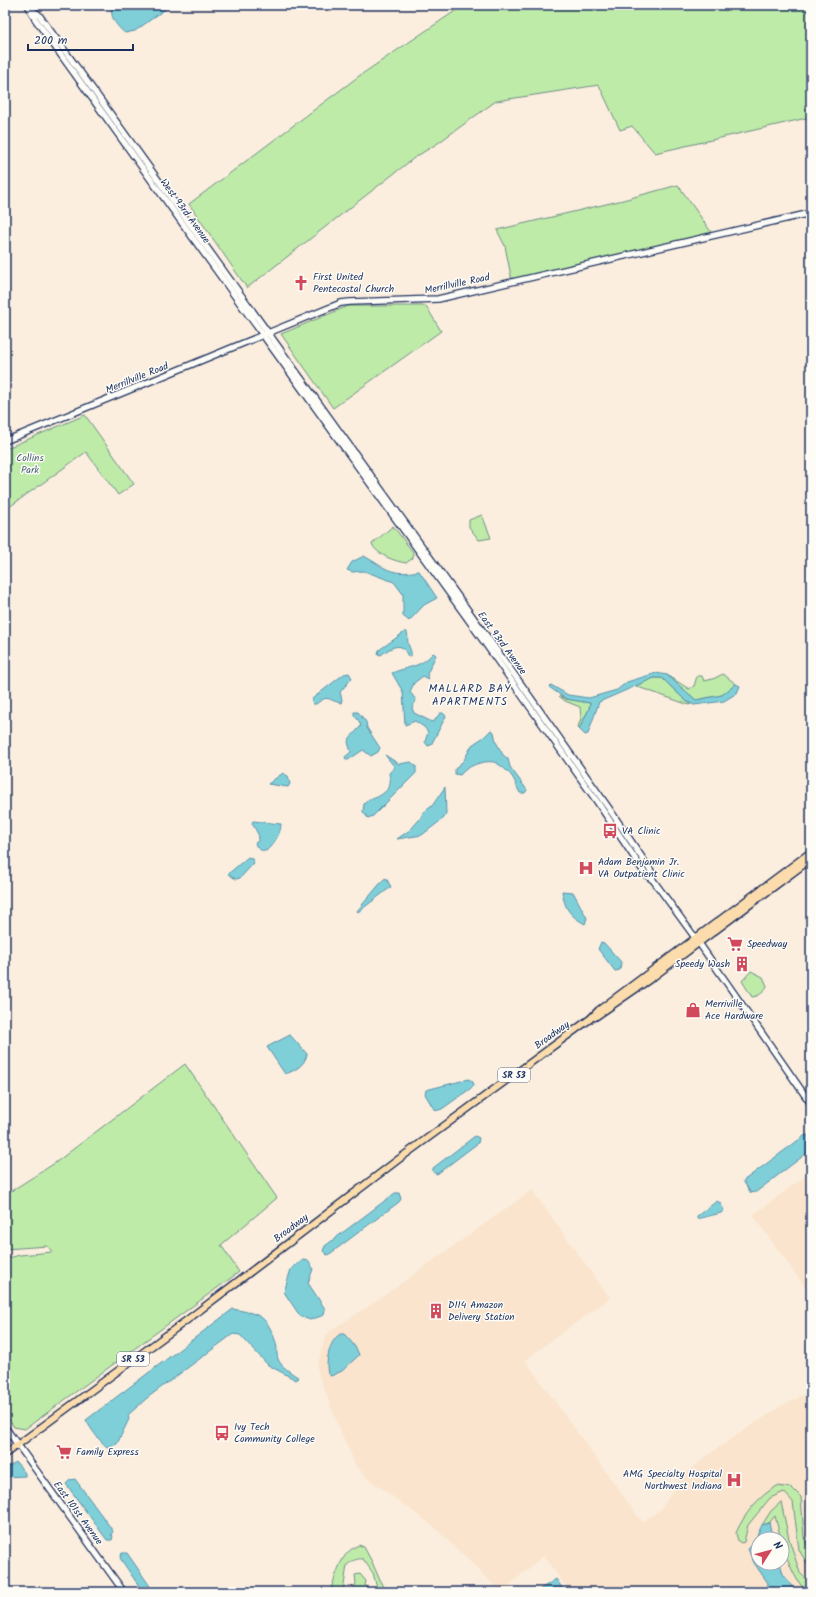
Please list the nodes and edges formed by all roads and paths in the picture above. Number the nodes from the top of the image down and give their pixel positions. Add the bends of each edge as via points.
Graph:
1 (30, 7) edge
2 (811, 213) edge
3 (266, 334) junction
4 (329, 421) joint
5 (5, 441) edge
6 (811, 852) edge
7 (811, 859) edge
8 (697, 940) junction
9 (811, 1104) edge
10 (5, 1427) edge
11 (17, 1445) junction
12 (5, 1454) edge
13 (124, 1592) edge

1 - 3 street, West 93rd Avenue via 35,19
2 - 3 street, Merrillville Road via 438,299 341,303
3 - 4 street, West 93rd Avenue
3 - 5 street, Merrillville Road
4 - 8 street, East 93rd Avenue via 594,797 646,875 653,880
6 - 8 main road, Broadway / SR 53
7 - 8 main road, Broadway / SR 53
8 - 9 street, East 93rd Avenue
8 - 11 main road, Broadway / SR 53 via 602,1014 590,1019
10 - 11 street, East 101st Avenue
11 - 12 main road, Broadway / SR 53
11 - 13 street, East 101st Avenue

